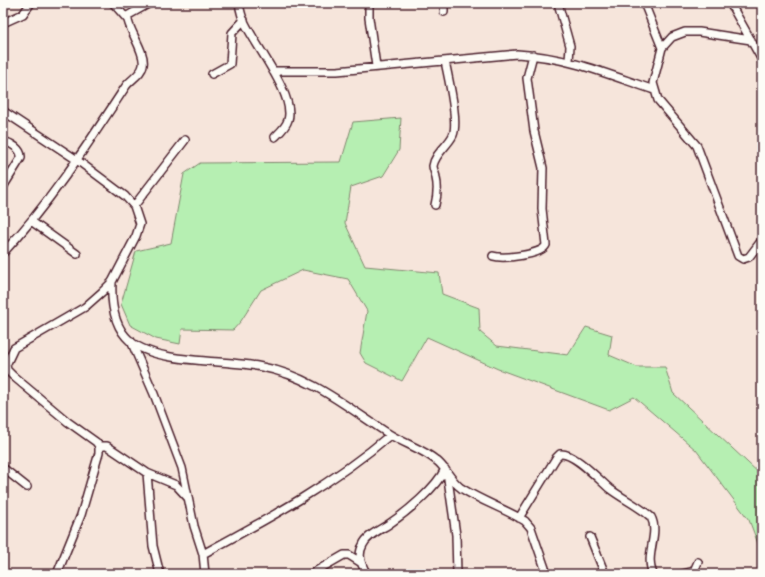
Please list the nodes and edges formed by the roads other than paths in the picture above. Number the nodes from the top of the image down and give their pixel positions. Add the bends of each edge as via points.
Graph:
1 (31, 3) edge
2 (113, 3) edge
3 (150, 3) edge
4 (239, 3) edge
5 (369, 3) edge
6 (444, 3) edge
7 (558, 3) edge
8 (644, 3) edge
9 (730, 3) edge
10 (444, 12) dead end
11 (128, 20) junction
12 (244, 20) junction
13 (3, 23) edge
14 (751, 40) junction
15 (662, 48) junction
16 (759, 51) edge
17 (533, 55) junction
18 (762, 60) edge
19 (445, 61) junction
20 (569, 61) junction
21 (376, 66) junction
22 (274, 71) junction
23 (212, 74) dead end
24 (654, 90) junction
25 (3, 111) edge
26 (275, 137) dead end
27 (185, 140) dead end
28 (3, 141) edge
29 (77, 160) junction
30 (3, 187) edge
31 (435, 205) dead end
32 (134, 206) junction
33 (31, 221) junction
34 (762, 240) edge
35 (3, 253) edge
36 (77, 254) dead end
37 (493, 256) dead end
38 (112, 282) junction
39 (131, 341) junction
40 (4, 366) edge
41 (390, 435) junction
42 (99, 446) junction
43 (3, 468) edge
44 (446, 470) junction
45 (147, 473) junction
46 (184, 478) junction
47 (176, 485) junction
48 (27, 487) dead end
49 (189, 498) junction
50 (519, 518) junction
51 (590, 538) dead end
52 (203, 554) junction
53 (360, 562) junction
54 (698, 562) dead end
55 (57, 574) edge
56 (160, 574) edge
57 (205, 574) edge
58 (311, 574) edge
59 (367, 574) edge
60 (457, 574) edge
61 (547, 574) edge
62 (605, 574) edge
63 (653, 574) edge
64 (683, 574) edge

1 - 13 street via 23,14
2 - 11 street
3 - 11 street via 129,14
4 - 12 street
5 - 21 street
6 - 10 street
7 - 20 street via 570,46
8 - 15 street
9 - 14 street
11 - 29 street via 144,65 128,84
12 - 22 street
12 - 23 street via 232,33 230,64
14 - 15 street via 686,32 672,37
14 - 16 street
15 - 24 street via 654,74
16 - 18 street
17 - 19 street
17 - 20 street
17 - 37 street via 527,78 534,131 543,168 542,215 546,245 541,250 524,255
19 - 21 street
19 - 31 street via 452,95 454,132 433,166 437,180
20 - 24 street
21 - 22 street via 337,71
22 - 26 street via 289,112 284,128
24 - 34 street via 658,100 697,146 738,256 743,259 749,257
25 - 29 street
27 - 32 street
28 - 30 street via 19,150 21,154
29 - 32 street via 126,196
29 - 33 street
32 - 38 street via 140,224
33 - 35 street
33 - 36 street
38 - 39 street via 111,293 117,321 122,332
38 - 40 street via 85,307 14,348
39 - 41 street via 170,357 262,367 290,375 323,390
39 - 46 street via 154,394
40 - 42 street via 12,376
41 - 44 street via 428,454
41 - 52 street via 368,454 308,495
42 - 45 street via 107,446
42 - 55 street via 81,515
43 - 48 street
44 - 50 street via 461,487
44 - 53 street via 437,483 390,524 367,540 361,550
44 - 60 street via 456,535
45 - 47 street
45 - 56 street via 153,546
46 - 47 street
46 - 49 street
47 - 49 street
49 - 52 street
50 - 61 street via 530,528
50 - 63 street via 556,458 560,454 565,454 588,469 623,499 651,517 652,541 649,558
51 - 62 street
52 - 57 street
53 - 58 street via 344,555
53 - 59 street
54 - 64 street via 694,571

